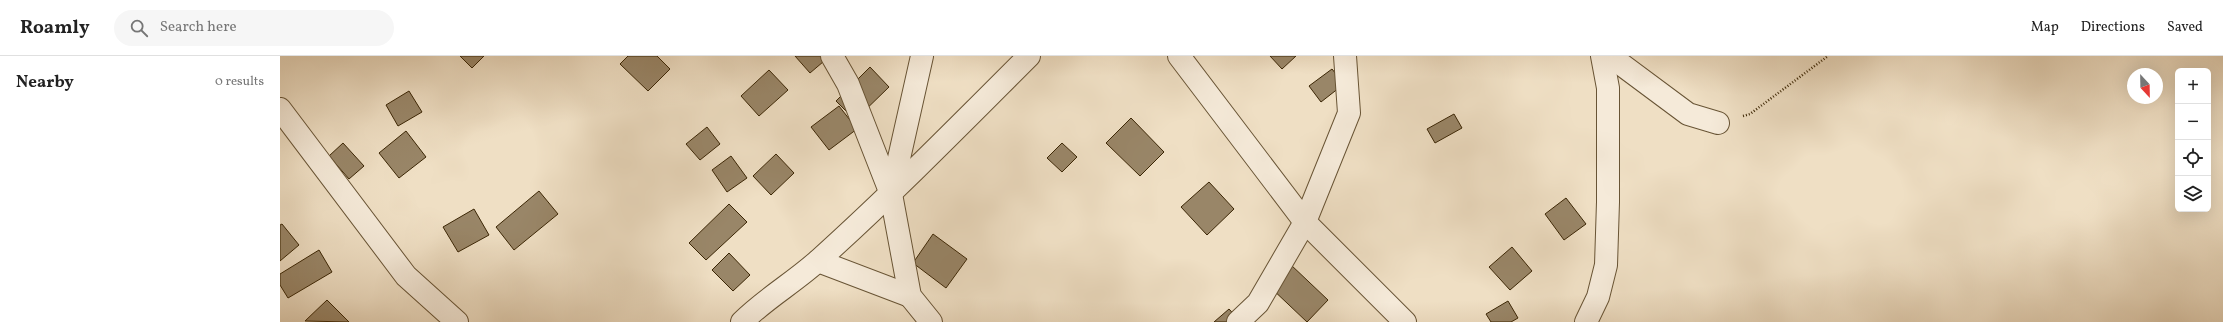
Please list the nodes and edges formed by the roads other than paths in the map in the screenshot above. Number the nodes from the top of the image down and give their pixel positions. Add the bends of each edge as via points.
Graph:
1 (832, 56) edge
2 (922, 56) edge
3 (1029, 56) edge
4 (1179, 56) edge
5 (1345, 56) edge
6 (1602, 56) edge
7 (1610, 56) edge
8 (280, 109) edge
9 (1718, 124) road end
10 (891, 194) junction
11 (1305, 222) junction
12 (818, 261) junction
13 (910, 296) junction
14 (1598, 297) junction
15 (457, 322) edge
16 (742, 322) edge
17 (931, 322) edge
18 (1238, 322) edge
19 (1405, 322) edge
20 (1586, 322) edge
21 (1601, 322) edge

1 - 10 street via 848,84
2 - 10 street
3 - 10 street
4 - 11 street
5 - 11 street via 1349,113
6 - 14 street via 1608,88 1608,202 1606,265
7 - 9 street via 1688,114
8 - 15 street via 406,276
10 - 12 street
10 - 13 street
11 - 18 street via 1258,303
11 - 19 street
12 - 13 street
12 - 16 street via 758,306
13 - 17 street
14 - 20 street
14 - 21 street

